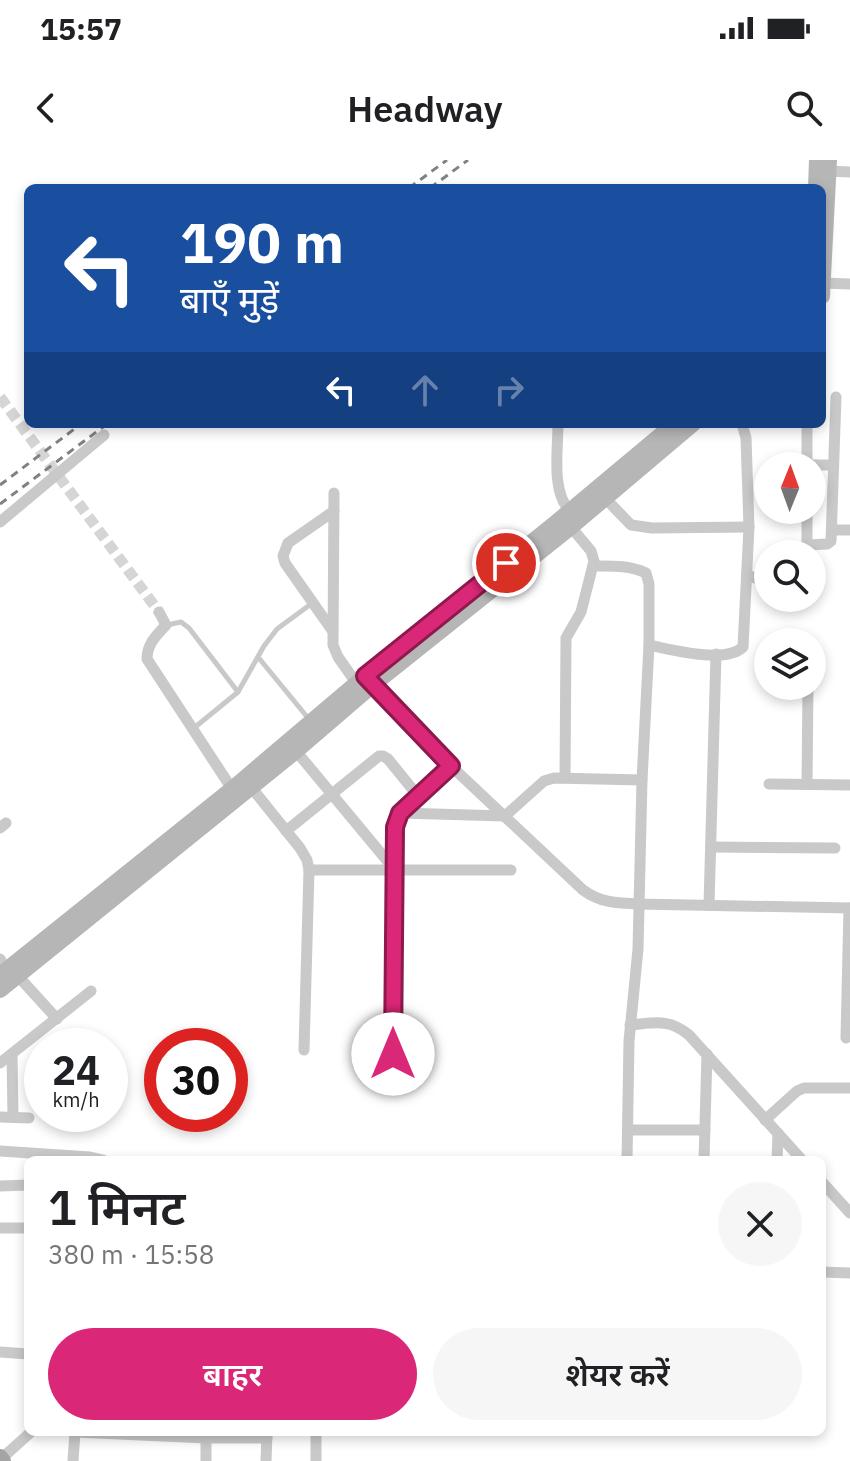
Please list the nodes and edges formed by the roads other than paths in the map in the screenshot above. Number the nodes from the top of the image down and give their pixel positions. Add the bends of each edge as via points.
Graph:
1 (824, 164) edge
2 (850, 172) edge
3 (817, 184) edge
4 (824, 184) edge
5 (850, 284) edge
6 (826, 289) edge
7 (836, 397) dead end
8 (558, 428) edge
9 (670, 428) edge
10 (688, 428) edge
11 (743, 428) edge
12 (807, 428) edge
13 (104, 435) dead end
14 (807, 452) edge
15 (826, 465) edge
16 (833, 465) junction
17 (334, 493) dead end
18 (605, 498) junction
19 (334, 511) junction
20 (570, 519) junction
21 (0, 522) edge
22 (749, 527) junction
23 (832, 530) junction
24 (850, 530) edge
25 (826, 544) edge
26 (593, 566) junction
27 (747, 575) junction
28 (754, 578) edge
29 (313, 603) junction
30 (159, 612) tunnel mouth
31 (166, 625) junction
32 (333, 632) junction
33 (649, 645) junction
34 (716, 654) junction
35 (258, 657) junction
36 (365, 681) junction
37 (238, 692) junction
38 (808, 700) edge
39 (312, 722) junction
40 (193, 729) junction
41 (296, 751) junction
42 (451, 766) junction
43 (565, 778) junction
44 (642, 780) junction
45 (769, 784) dead end
46 (807, 784) junction
47 (243, 785) junction
48 (850, 785) edge
49 (331, 794) junction
50 (418, 796) junction
51 (400, 813) junction
52 (505, 816) junction
53 (286, 831) junction
54 (711, 847) junction
55 (835, 848) dead end
56 (394, 869) junction
57 (309, 870) junction
58 (511, 870) dead end
59 (638, 904) junction
60 (709, 905) junction
61 (850, 908) edge
62 (849, 951) edge
63 (6, 970) edge
64 (0, 990) edge
65 (91, 991) dead end
66 (57, 1019) junction
67 (630, 1025) junction
68 (846, 1038) dead end
69 (304, 1050) dead end
70 (12, 1054) junction
71 (393, 1054) dead end
72 (707, 1054) junction
73 (0, 1063) edge
74 (850, 1088) edge
75 (6, 1117) edge
76 (765, 1120) junction
77 (628, 1130) junction
78 (705, 1130) junction
79 (778, 1133) junction
80 (0, 1151) edge
81 (75, 1156) edge
82 (627, 1156) edge
83 (704, 1156) edge
84 (777, 1156) edge
85 (798, 1156) edge
86 (24, 1185) edge
87 (0, 1186) edge
88 (826, 1186) edge
89 (850, 1213) edge
90 (0, 1228) edge
91 (24, 1228) edge
92 (826, 1272) edge
93 (850, 1273) edge
94 (0, 1352) edge
95 (24, 1354) edge
96 (27, 1436) edge
97 (75, 1436) edge
98 (206, 1436) edge
99 (267, 1436) edge
100 (316, 1436) edge
101 (2, 1459) edge
102 (73, 1461) edge
103 (206, 1461) edge
104 (266, 1461) edge
105 (316, 1461) edge

1 - 2 street
1 - 3 street
1 - 4 street
5 - 6 street
7 - 16 street
8 - 20 street via 557,483
9 - 20 street
10 - 18 street
11 - 22 street
12 - 14 street
13 - 21 street
15 - 16 street
16 - 23 street
17 - 19 street
18 - 20 street
18 - 22 street via 631,525
19 - 29 street via 284,550 285,563
19 - 32 street
20 - 26 street via 591,551
20 - 36 street
22 - 27 street
23 - 24 street
23 - 25 street
26 - 33 street via 646,573
26 - 43 street via 581,612 566,638
27 - 28 street
27 - 34 street via 743,647 736,653
29 - 32 street
29 - 35 lane via 277,629
30 - 31 street
31 - 37 lane via 181,622 189,628
31 - 40 street via 153,639 147,659
32 - 36 street via 338,657
33 - 34 street
33 - 44 street
34 - 54 street
35 - 37 lane
35 - 39 lane
36 - 39 street
36 - 41 street
36 - 42 street
37 - 40 lane
38 - 46 street
39 - 47 street
40 - 47 street
41 - 47 street
41 - 49 street
42 - 50 street
42 - 52 street
43 - 44 street
43 - 52 street via 544,781
44 - 59 street
45 - 46 street
46 - 48 street
47 - 53 street
47 - 63 street
49 - 50 street via 383,756
49 - 53 street
49 - 56 street
50 - 51 street
51 - 52 street
51 - 56 street
52 - 59 street via 596,899
53 - 57 street
54 - 55 street
54 - 60 street
56 - 57 street
56 - 58 street
56 - 71 street
57 - 69 street
59 - 60 street
59 - 67 street
60 - 61 street
61 - 62 street
62 - 68 street
63 - 64 street
63 - 66 street
65 - 66 street
66 - 70 street
67 - 72 street via 672,1024
67 - 77 street
70 - 73 street
70 - 75 street
72 - 76 street
72 - 78 street
74 - 76 street via 804,1088
76 - 79 street
77 - 78 street
77 - 82 street
78 - 83 street
79 - 84 street
79 - 85 street
80 - 81 street
86 - 87 street
88 - 89 street
90 - 91 street
92 - 93 street
94 - 95 street
96 - 101 street
97 - 102 street
98 - 103 street
99 - 104 street
100 - 105 street

